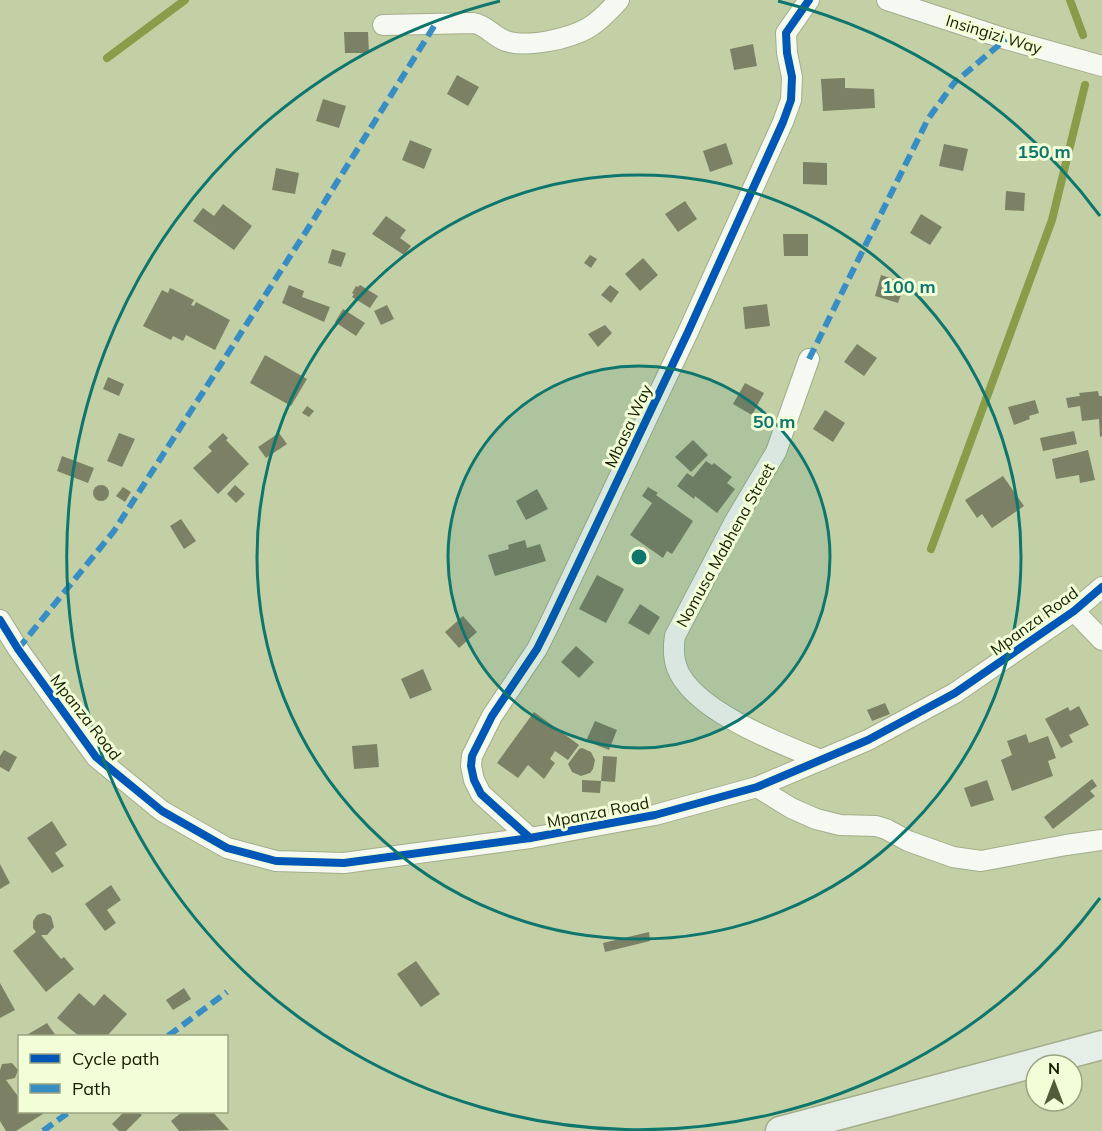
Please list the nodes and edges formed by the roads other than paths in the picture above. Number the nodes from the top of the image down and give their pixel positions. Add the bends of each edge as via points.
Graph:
1 (620, 0) edge
2 (809, 0) edge
3 (887, 0) edge
4 (383, 25) dead end
5 (1102, 66) edge
6 (809, 359) dead end
7 (1102, 587) edge
8 (1074, 611) junction
9 (0, 620) edge
10 (1102, 640) edge
11 (821, 760) junction
12 (757, 787) junction
13 (530, 838) junction
14 (1102, 840) edge
15 (1102, 1045) edge
16 (780, 1131) edge

1 - 4 street via 588,28 533,44 504,41 474,23
2 - 13 street, Mbasa Way via 786,33 791,100 778,132 550,623 472,756 474,780 481,794
3 - 5 street, Insingizi Way
6 - 11 street, Nomusa Mabhena Street via 776,452 675,636 672,652 677,670 692,691 715,709 770,739
7 - 8 street, Mpanza Road
8 - 10 street
8 - 11 street, Mpanza Road via 955,693 868,740
9 - 13 street, Mpanza Road via 96,757 162,811 226,848 276,861 344,863
11 - 12 street, Mpanza Road
12 - 13 street, Mpanza Road via 655,815
12 - 14 street via 816,819 840,825 876,826 954,858 981,861
15 - 16 street

